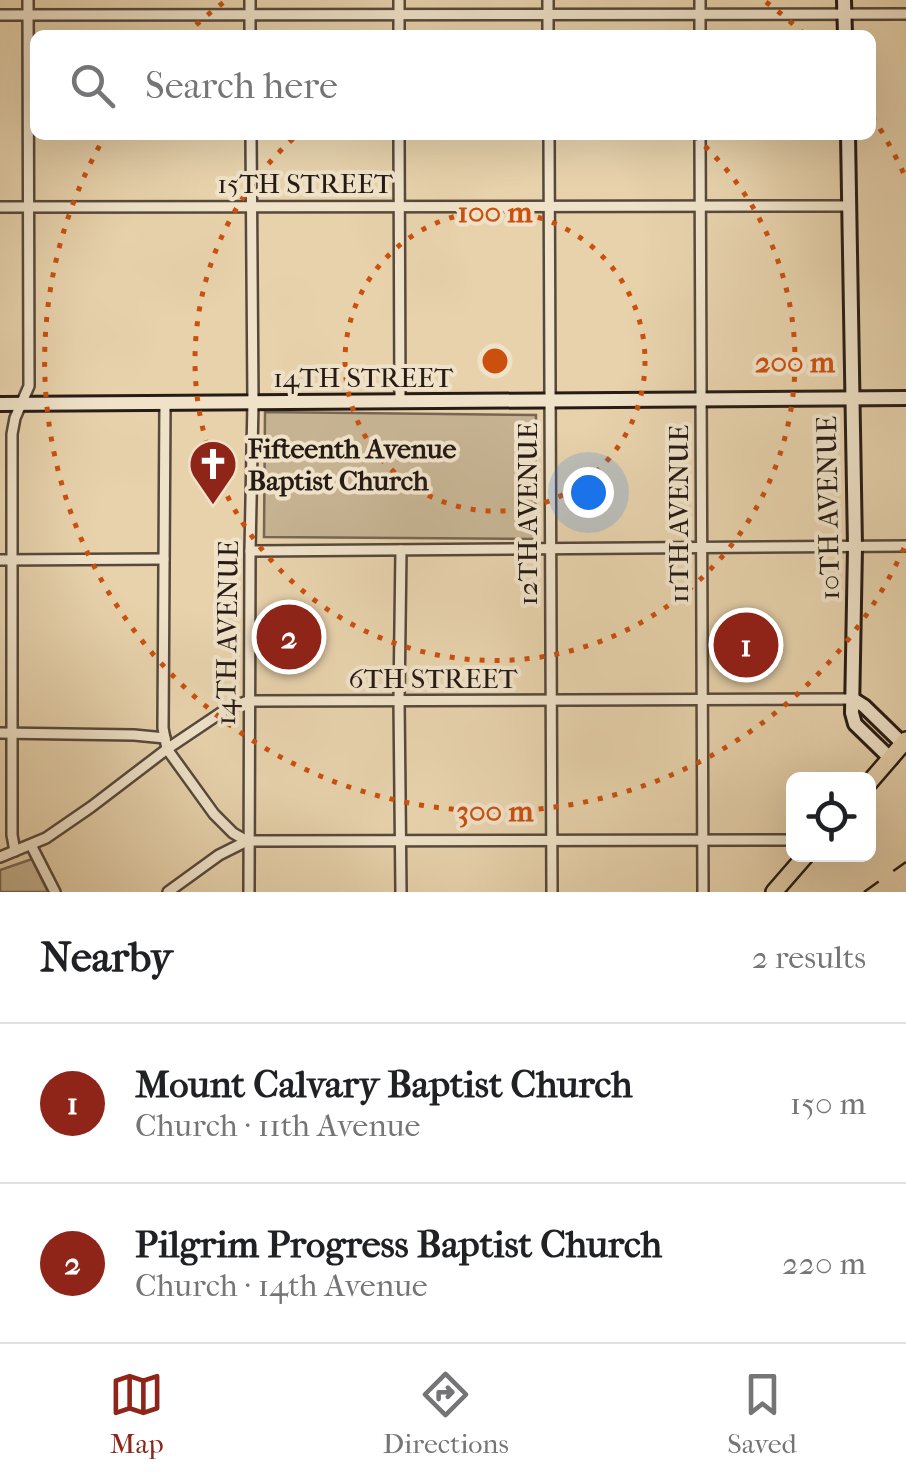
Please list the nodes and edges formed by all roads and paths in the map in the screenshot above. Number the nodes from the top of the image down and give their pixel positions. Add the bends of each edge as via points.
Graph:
1 (28, 0) edge
2 (250, 0) edge
3 (398, 0) edge
4 (548, 0) edge
5 (700, 0) edge
6 (844, 7) edge
7 (399, 13) junction
8 (548, 14) junction
9 (700, 14) junction
10 (906, 14) edge
11 (0, 15) edge
12 (28, 15) junction
13 (250, 15) junction
14 (250, 30) edge
15 (399, 30) edge
16 (548, 30) edge
17 (700, 30) edge
18 (250, 140) edge
19 (399, 140) edge
20 (549, 140) edge
21 (700, 140) edge
22 (848, 140) edge
23 (549, 205) junction
24 (700, 205) junction
25 (251, 206) junction
26 (399, 206) junction
27 (850, 206) junction
28 (28, 207) junction
29 (0, 208) edge
30 (906, 398) edge
31 (700, 400) junction
32 (851, 400) junction
33 (253, 402) junction
34 (400, 402) junction
35 (549, 402) junction
36 (165, 403) junction
37 (0, 404) edge
38 (22, 404) junction
39 (906, 546) edge
40 (855, 547) junction
41 (700, 548) junction
42 (401, 550) junction
43 (550, 550) junction
44 (250, 551) junction
45 (164, 559) junction
46 (6, 560) edge
47 (701, 699) junction
48 (399, 700) junction
49 (853, 700) junction
50 (248, 701) junction
51 (552, 701) junction
52 (5, 733) edge
53 (904, 742) edge
54 (166, 744) junction
55 (891, 759) junction
56 (876, 775) edge
57 (400, 840) junction
58 (703, 840) junction
59 (786, 840) edge
60 (247, 841) junction
61 (552, 842) junction
62 (31, 845) junction
63 (16, 851) junction
64 (0, 857) edge
65 (800, 862) edge
66 (55, 892) edge
67 (168, 892) edge
68 (249, 892) edge
69 (401, 892) edge
70 (552, 892) edge
71 (703, 892) edge
72 (774, 892) edge

1 - 12 street
2 - 13 street
3 - 7 street
4 - 8 street
5 - 9 street
6 - 9 street
6 - 10 street
7 - 8 street
7 - 13 street
7 - 15 street
8 - 9 street
8 - 16 street
9 - 17 street
11 - 12 street
12 - 13 street
12 - 28 street
13 - 14 street
18 - 25 street, 14TH AVENUE
19 - 26 street
20 - 23 street, 12TH AVENUE
21 - 24 street, 11TH AVENUE
22 - 27 main road, 10TH AVENUE
23 - 24 street, 15TH STREET
23 - 26 street, 15TH STREET
23 - 35 street, 12TH AVENUE
24 - 27 street, 15TH STREET
24 - 31 street, 11TH AVENUE
25 - 26 street, 15TH STREET
25 - 28 street, 15TH STREET
25 - 33 street, 14TH AVENUE
26 - 34 street
27 - 32 main road, 10TH AVENUE
28 - 29 street, 15TH STREET
28 - 38 street via 30,386
30 - 32 main road, 14TH STREET
31 - 32 main road, 14TH STREET
31 - 35 main road, 14TH STREET
31 - 41 street, 11TH AVENUE
32 - 40 main road, 10TH AVENUE
33 - 34 main road, 14TH STREET
33 - 36 main road, 14TH STREET
33 - 44 street, 14TH AVENUE
34 - 35 main road, 14TH STREET
35 - 43 street, 12TH AVENUE
36 - 38 main road, 14TH STREET
36 - 45 street
37 - 38 main road, 14TH STREET
38 - 46 street via 12,434
39 - 40 street
40 - 41 street
40 - 49 main road, 10TH AVENUE
41 - 43 street
41 - 47 street, 11TH AVENUE
42 - 43 street
42 - 44 street
42 - 48 street
43 - 51 street, 12TH AVENUE
44 - 50 street, 14TH AVENUE
45 - 46 street
45 - 54 street
46 - 52 street
47 - 49 street, 6TH STREET
47 - 51 street, 6TH STREET
47 - 58 street, 11TH AVENUE
48 - 50 street, 6TH STREET
48 - 51 street, 6TH STREET
48 - 57 street
49 - 53 main road
49 - 55 main road, 10TH AVENUE via 855,724
50 - 54 street, 6TH STREET
50 - 60 street, 14TH AVENUE
51 - 61 street, 12TH AVENUE
52 - 54 street via 134,735
52 - 63 street
53 - 55 main road
54 - 60 street via 224,825
54 - 62 street, 6TH STREET
55 - 56 main road
57 - 60 street
57 - 61 street
57 - 69 street
58 - 59 street
58 - 61 street
58 - 71 street, 11TH AVENUE
60 - 67 street
60 - 68 street, 14TH AVENUE
61 - 70 street, 12TH AVENUE
62 - 63 street, 6TH STREET
62 - 66 street
63 - 64 street, 6TH STREET
65 - 72 main road

